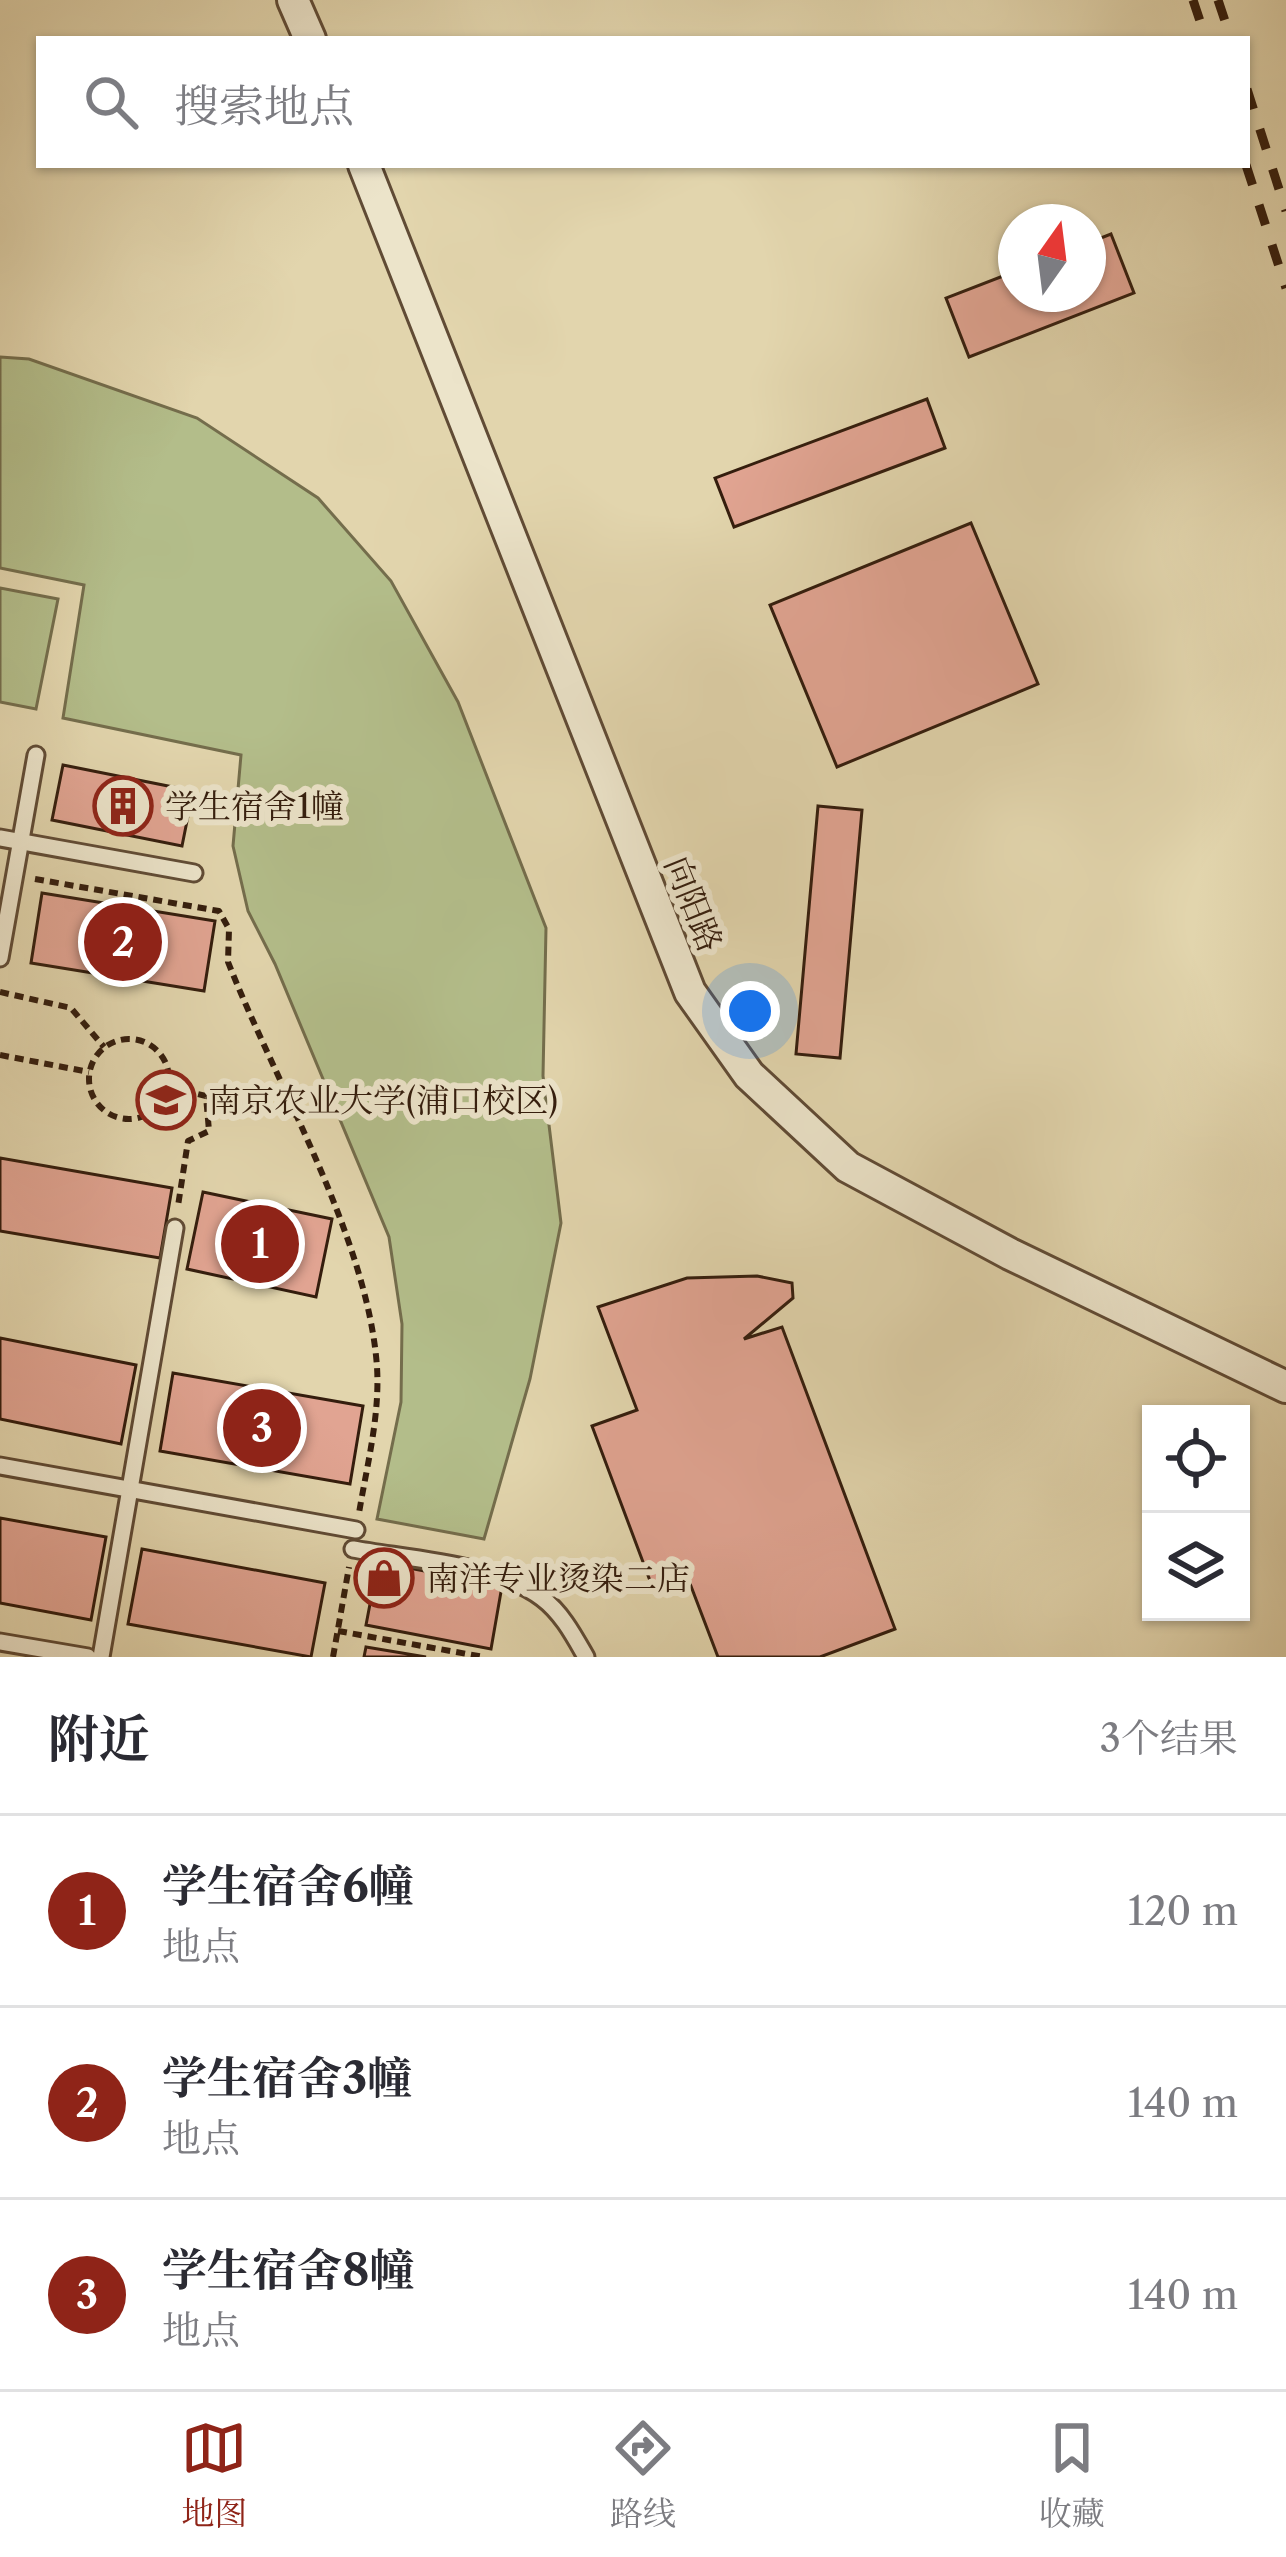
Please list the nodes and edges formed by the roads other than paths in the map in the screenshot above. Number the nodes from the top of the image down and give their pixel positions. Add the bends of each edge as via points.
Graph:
1 (293, 0) edge
2 (309, 36) edge
3 (365, 168) edge
4 (36, 755) dead end
5 (0, 838) edge
6 (20, 842) junction
7 (194, 873) dead end
8 (0, 958) edge
9 (175, 1228) dead end
10 (1286, 1387) edge
11 (0, 1466) edge
12 (130, 1489) junction
13 (356, 1530) road end
14 (353, 1549) road end
15 (0, 1642) edge
16 (88, 1657) edge
17 (101, 1657) edge
18 (586, 1657) edge

1 - 2 street
3 - 10 street, 向阳路 via 690,992 716,1033 749,1076 848,1167
4 - 6 lane
5 - 6 lane
6 - 7 lane
6 - 8 lane
9 - 12 lane
11 - 12 lane
12 - 13 lane
12 - 17 lane
14 - 18 lane via 503,1577 542,1598
15 - 16 lane

